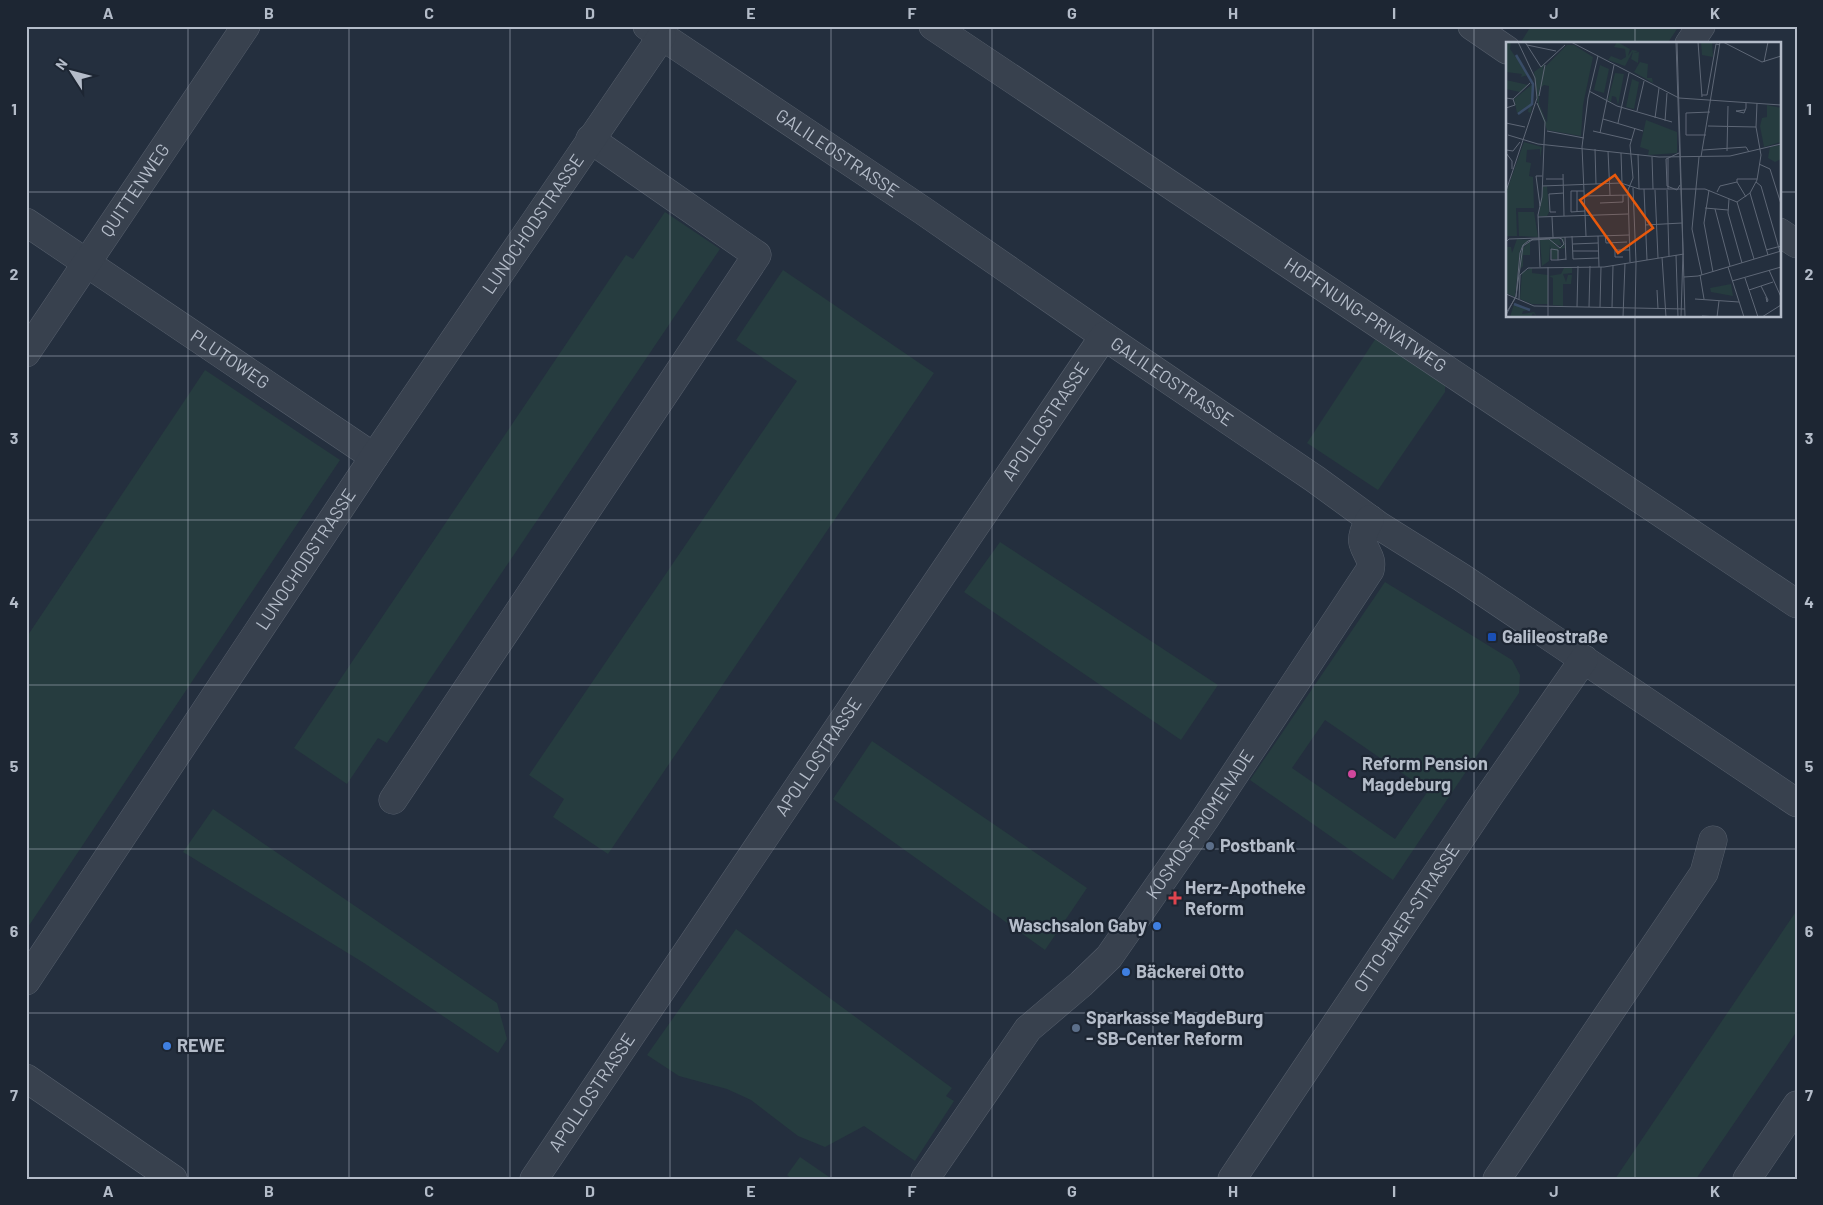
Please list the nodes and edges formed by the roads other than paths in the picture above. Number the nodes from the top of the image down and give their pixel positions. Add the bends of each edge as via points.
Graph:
1 (246, 26) edge
2 (934, 26) edge
3 (1472, 26) edge
4 (1701, 26) edge
5 (654, 31) edge
6 (1690, 42) edge
7 (1506, 49) edge
8 (590, 139) junction
9 (26, 222) edge
10 (1780, 233) edge
11 (1797, 244) edge
12 (87, 263) junction
13 (1104, 336) junction
14 (26, 353) edge
15 (374, 457) junction
16 (1370, 519) junction
17 (1797, 604) edge
18 (1584, 659) junction
19 (393, 800) dead end
20 (1797, 803) edge
21 (1714, 840) dead end
22 (26, 981) edge
23 (26, 1078) edge
24 (1797, 1104) edge
25 (173, 1179) edge
26 (534, 1179) edge
27 (925, 1179) edge
28 (1232, 1179) edge
29 (1497, 1179) edge
30 (1747, 1179) edge

1 - 12 street, QUITTENWEG
2 - 17 street, HOFFNUNG-PRIVATWEG
3 - 7 street
4 - 6 street
5 - 8 street, LUNOCHODSTRASSE
5 - 13 street, GALILEOSTRASSE
8 - 15 street, LUNOCHODSTRASSE
8 - 19 street, LUNOCHODSTRASSE via 757,256
9 - 12 street, PLUTOWEG
10 - 11 street
12 - 14 street, QUITTENWEG
12 - 15 street, PLUTOWEG
13 - 16 street, GALILEOSTRASSE
13 - 26 street, APOLLOSTRASSE
15 - 22 street, LUNOCHODSTRASSE
16 - 18 street, GALILEOSTRASSE
16 - 27 street, KOSMOS-PROMENADE via 1363,542 1371,557 1370,570 1204,819 1109,957 1028,1028
18 - 20 street, GALILEOSTRASSE
18 - 28 street, OTTO-BAER-STRASSE
21 - 29 street via 1704,874
23 - 25 street
24 - 30 street

